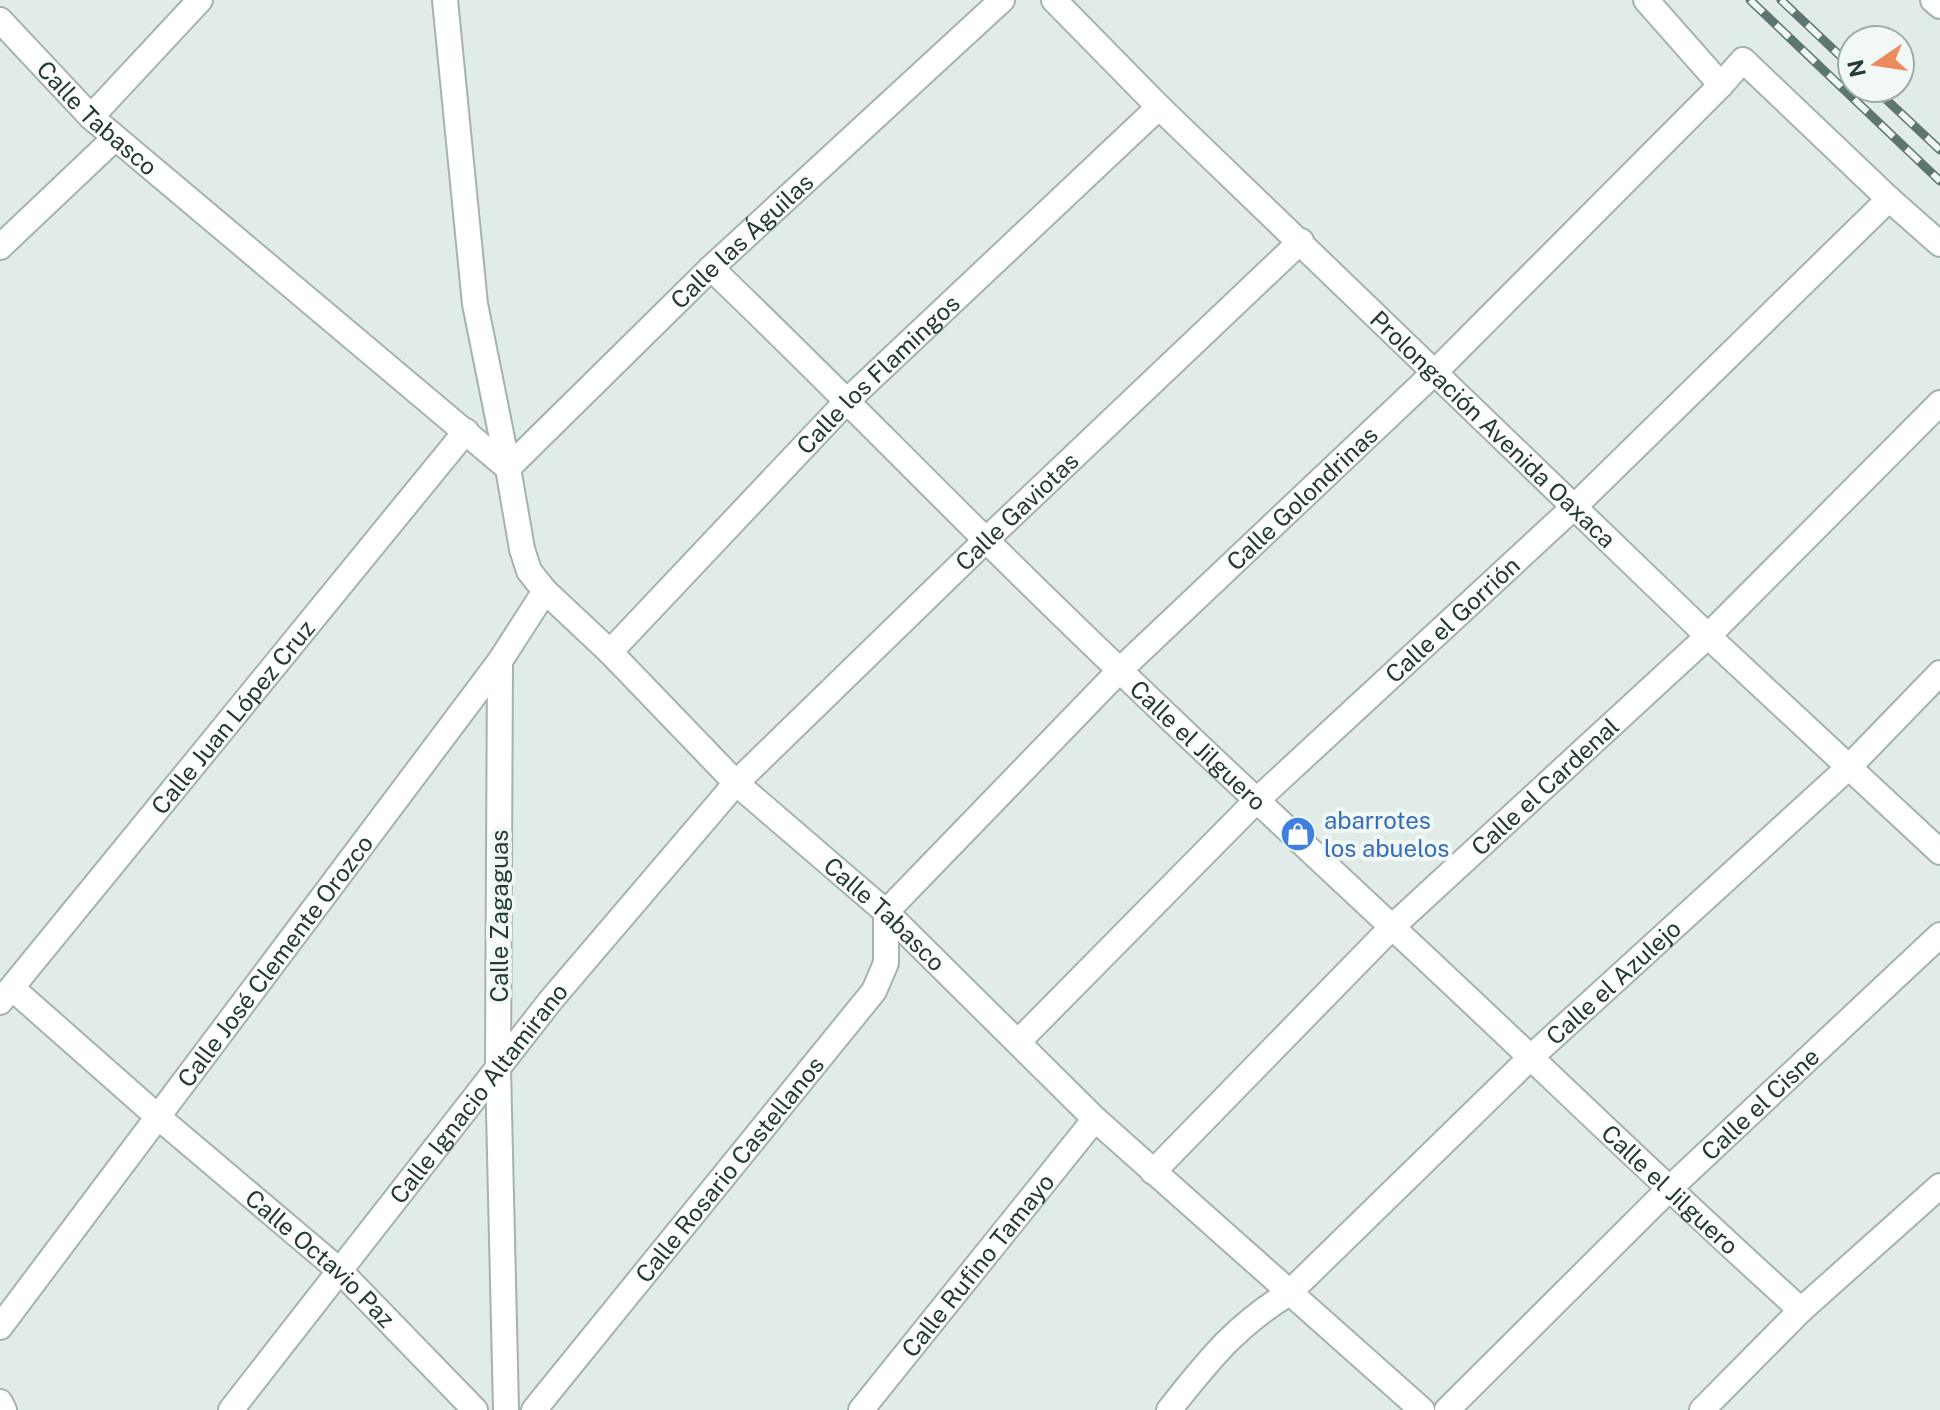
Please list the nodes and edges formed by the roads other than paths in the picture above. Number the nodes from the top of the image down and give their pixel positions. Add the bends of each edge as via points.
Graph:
1 (200, 0) edge
2 (445, 0) edge
3 (1002, 0) edge
4 (1054, 0) edge
5 (1646, 0) edge
6 (1933, 0) edge
7 (1940, 6) edge
8 (0, 20) edge
9 (1721, 85) junction
10 (1159, 107) junction
11 (91, 117) junction
12 (115, 138) junction
13 (1889, 199) junction
14 (1301, 241) junction
15 (1940, 244) edge
16 (0, 247) edge
17 (711, 268) junction
18 (1435, 372) junction
19 (848, 400) junction
20 (1940, 403) edge
21 (466, 431) junction
22 (508, 468) junction
23 (1575, 506) junction
24 (986, 540) junction
25 (545, 591) junction
26 (1708, 636) junction
27 (610, 652) junction
28 (500, 661) junction
29 (1120, 670) junction
30 (1940, 673) edge
31 (1849, 767) junction
32 (736, 783) junction
33 (1256, 801) junction
34 (1940, 852) edge
35 (886, 912) junction
36 (1392, 927) junction
37 (1940, 935) edge
38 (6, 995) edge
39 (1018, 1042) junction
40 (1530, 1058) junction
41 (498, 1068) junction
42 (157, 1116) junction
43 (1095, 1119) junction
44 (1153, 1172) junction
45 (1940, 1186) edge
46 (1668, 1190) junction
47 (340, 1271) junction
48 (1289, 1293) junction
49 (1801, 1310) junction
50 (0, 1327) edge
51 (0, 1402) edge
52 (4, 1410) edge
53 (231, 1410) edge
54 (475, 1410) edge
55 (506, 1410) edge
56 (534, 1410) edge
57 (861, 1410) edge
58 (1169, 1410) edge
59 (1422, 1410) edge
60 (1447, 1410) edge
61 (1702, 1410) edge

1 - 11 street
2 - 22 street, Calle Tabasco via 475,304
3 - 17 street, Calle las Águilas
4 - 10 street, Prolongación Avenida Oaxaca
5 - 9 street
6 - 7 street
8 - 11 street, Calle Tabasco
9 - 13 street, Calle Golondrinas via 1743,60
9 - 18 street, Calle Golondrinas
10 - 14 street, Prolongación Avenida Oaxaca
10 - 19 street, Calle los Flamingos
11 - 12 street, Calle Tabasco
12 - 16 street
12 - 21 street, Calle Tabasco
13 - 15 street
13 - 23 street, Calle el Gorrión
14 - 18 street, Prolongación Avenida Oaxaca
14 - 24 street, Calle Gaviotas
17 - 19 street, Calle el Jilguero
17 - 22 street, Calle las Águilas
18 - 23 street, Prolongación Avenida Oaxaca
18 - 29 street, Calle Golondrinas
19 - 24 street, Calle el Jilguero
19 - 27 street, Calle los Flamingos
20 - 26 street, Calle el Cardenal
21 - 22 street
21 - 38 street, Calle Juan López Cruz
22 - 25 street, Calle Tabasco via 522,549 529,571
23 - 26 street, Prolongación Avenida Oaxaca
23 - 33 street, Calle el Gorrión
24 - 29 street, Calle el Jilguero
24 - 32 street, Calle Gaviotas
25 - 27 street, Calle Tabasco
25 - 28 street, Calle José Clemente Orozco
26 - 31 street, Prolongación Avenida Oaxaca
26 - 36 street, Calle el Cardenal
27 - 32 street, Calle Tabasco
28 - 41 street, Calle Zagaguas
28 - 42 street, Calle José Clemente Orozco
29 - 33 street, Calle el Jilguero
29 - 35 street, Calle Golondrinas
30 - 31 street, Calle el Azulejo
31 - 34 street, Prolongación Avenida Oaxaca
31 - 40 street, Calle el Azulejo
32 - 35 street, Calle Tabasco
32 - 41 street, Calle Ignacio Altamirano
33 - 36 street, Calle el Jilguero
33 - 39 street, Calle el Gorrión
35 - 39 street, Calle Tabasco
35 - 56 street, Calle Rosario Castellanos via 886,963 874,991
36 - 40 street, Calle el Jilguero
36 - 44 street, Calle el Cardenal
37 - 46 street, Calle el Cisne
38 - 42 street, Calle Octavio Paz
39 - 43 street, Calle Tabasco
40 - 46 street, Calle el Jilguero
40 - 48 street, Calle el Azulejo
41 - 47 street, Calle Ignacio Altamirano
41 - 55 street, Calle Zagaguas
42 - 47 street, Calle Octavio Paz
42 - 50 street, Calle José Clemente Orozco
43 - 44 street, Calle Tabasco
43 - 57 street, Calle Rufino Tamayo
44 - 48 street, Calle Tabasco
45 - 49 street
46 - 49 street, Calle el Jilguero
46 - 60 street, Calle el Cisne
47 - 53 street, Calle Ignacio Altamirano
47 - 54 street, Calle Octavio Paz
48 - 58 street, Calle el Azulejo via 1220,1346
48 - 59 street, Calle Tabasco
49 - 61 street
51 - 52 street

